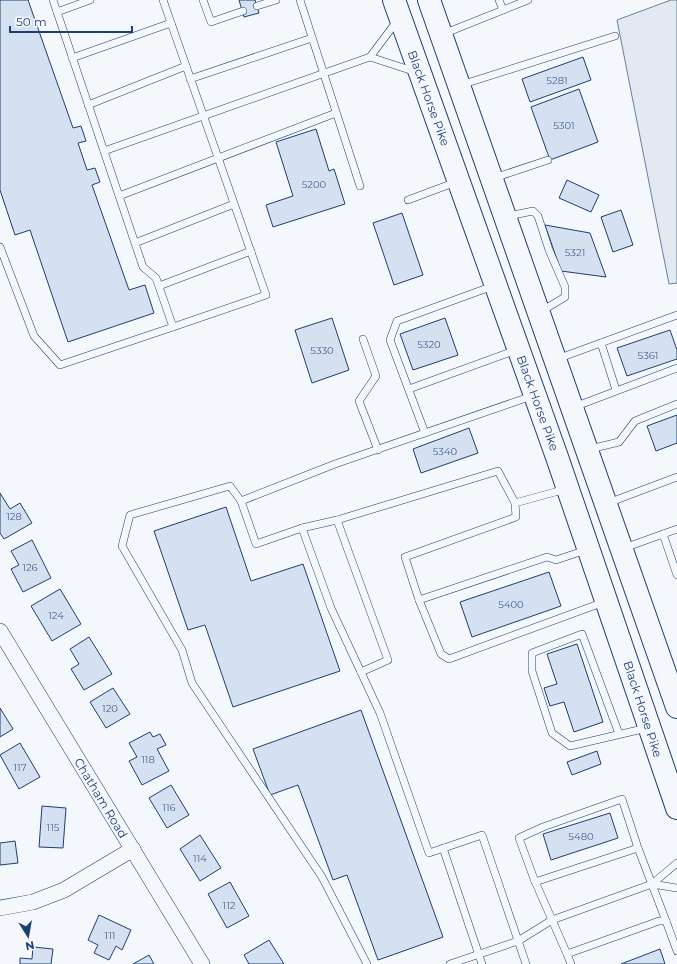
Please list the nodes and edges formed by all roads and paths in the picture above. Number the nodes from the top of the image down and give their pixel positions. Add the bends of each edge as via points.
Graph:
1 (53, 0) edge
2 (90, 0) edge
3 (163, 0) edge
4 (203, 0) edge
5 (276, 0) edge
6 (300, 0) edge
7 (429, 0) edge
8 (499, 0) edge
9 (528, 0) edge
10 (257, 6) dead end
11 (397, 9) edge
12 (503, 10) junction
13 (57, 12) junction
14 (243, 12) dead end
15 (171, 23) junction
16 (441, 35) junction
17 (614, 36) dead end
18 (312, 38) junction
19 (370, 57) junction
20 (72, 58) junction
21 (186, 66) junction
22 (323, 73) junction
23 (420, 74) junction
24 (190, 79) junction
25 (459, 86) junction
26 (88, 105) junction
27 (336, 113) junction
28 (203, 116) junction
29 (104, 151) junction
30 (218, 158) junction
31 (548, 160) dead end
32 (491, 179) junction
33 (458, 181) junction
34 (360, 186) dead end
35 (119, 196) junction
36 (408, 200) dead end
37 (234, 204) junction
38 (504, 216) junction
39 (135, 243) junction
40 (0, 247) edge
41 (251, 251) junction
42 (495, 285) junction
43 (159, 286) junction
44 (538, 313) junction
45 (677, 317) edge
46 (173, 327) junction
47 (363, 339) dead end
48 (601, 343) junction
49 (518, 350) junction
50 (555, 360) junction
51 (677, 368) edge
52 (409, 389) junction
53 (616, 390) junction
54 (534, 395) junction
55 (677, 404) edge
56 (572, 408) junction
57 (425, 433) junction
58 (378, 450) junction
59 (587, 450) junction
60 (677, 477) edge
61 (568, 489) junction
62 (241, 501) junction
63 (515, 503) junction
64 (606, 504) junction
65 (337, 520) junction
66 (302, 528) junction
67 (677, 529) edge
68 (663, 534) junction
69 (621, 549) junction
70 (589, 550) junction
71 (677, 575) edge
72 (419, 600) junction
73 (607, 601) junction
74 (0, 631) edge
75 (361, 672) junction
76 (668, 680) junction
77 (677, 707) edge
78 (649, 727) junction
79 (620, 734) junction
80 (677, 808) edge
81 (443, 848) junction
82 (638, 848) junction
83 (133, 849) junction
84 (677, 863) edge
85 (535, 882) junction
86 (652, 884) junction
87 (677, 888) edge
88 (0, 908) edge
89 (552, 920) junction
90 (666, 921) junction
91 (518, 941) junction
92 (677, 951) edge
93 (479, 954) junction
94 (567, 954) junction
95 (202, 964) edge
96 (368, 964) edge
97 (450, 964) edge
98 (482, 964) edge
99 (526, 964) edge
100 (571, 964) edge

1 - 13 lane
2 - 13 lane
3 - 15 lane
4 - 14 lane via 211,22
5 - 10 lane
6 - 18 lane
7 - 16 highway
8 - 12 lane
9 - 12 lane
11 - 19 lane
11 - 23 highway, Black Horse Pike
12 - 16 lane
13 - 20 lane
15 - 20 lane
15 - 21 lane
16 - 25 highway
17 - 25 lane
18 - 22 lane
18 - 24 lane
19 - 22 lane
19 - 23 lane
20 - 26 lane
21 - 24 lane
21 - 26 lane
22 - 27 lane
22 - 28 lane
23 - 33 highway, Black Horse Pike
24 - 28 lane
25 - 32 highway
26 - 29 lane
27 - 30 lane
27 - 34 lane
28 - 29 lane
28 - 30 lane
29 - 35 lane
30 - 35 lane
30 - 37 lane
31 - 32 lane
32 - 38 highway
33 - 36 lane
33 - 42 highway, Black Horse Pike
35 - 39 lane
37 - 39 lane
37 - 41 lane
38 - 44 highway
38 - 44 lane via 533,211 538,216 565,287 565,297
39 - 43 lane via 143,267 156,278
40 - 46 lane via 34,336 60,365
41 - 43 lane
41 - 46 lane via 266,295
42 - 49 highway, Black Horse Pike
42 - 52 lane via 397,321 390,340
43 - 46 lane
44 - 50 highway
45 - 48 lane
47 - 58 lane via 376,376 358,401
48 - 50 lane
48 - 53 lane
49 - 52 lane
49 - 54 highway, Black Horse Pike
50 - 56 highway
51 - 53 lane
52 - 57 lane
53 - 56 lane
54 - 57 lane
54 - 61 highway, Black Horse Pike
55 - 59 lane via 634,421 619,442
56 - 59 highway
57 - 58 lane
58 - 62 lane
59 - 64 highway
60 - 64 lane
61 - 63 lane
61 - 70 highway, Black Horse Pike
61 - 76 highway via 586,496 651,669 655,674
62 - 66 lane via 256,544
62 - 96 lane via 230,486 130,515 122,546 182,650 192,683 322,878
63 - 65 lane via 498,471
63 - 72 lane via 516,517 405,557
64 - 69 highway
65 - 66 lane
65 - 75 lane via 388,660
66 - 75 lane via 331,608
67 - 68 lane
68 - 69 lane
68 - 71 lane
69 - 76 highway
70 - 72 lane via 556,560 547,557
70 - 73 highway, Black Horse Pike
72 - 73 lane via 441,654 449,659
73 - 78 highway, Black Horse Pike
74 - 83 street, Chatham Road
75 - 81 lane via 380,713 429,853
76 - 77 highway
78 - 79 lane
78 - 80 highway, Black Horse Pike
79 - 79 lane via 570,746 552,733 532,671 532,653 582,634
81 - 91 lane via 482,835
81 - 93 lane
82 - 85 lane
82 - 85 lane via 622,799 519,838
82 - 86 lane
83 - 88 street via 64,890 33,902
83 - 95 street, Chatham Road
84 - 86 lane
85 - 89 lane
86 - 87 lane
86 - 89 lane
86 - 90 lane
89 - 91 lane
89 - 94 lane
90 - 92 lane
90 - 94 lane via 659,921
91 - 93 lane
91 - 99 lane
93 - 97 lane
93 - 98 lane
94 - 100 lane

